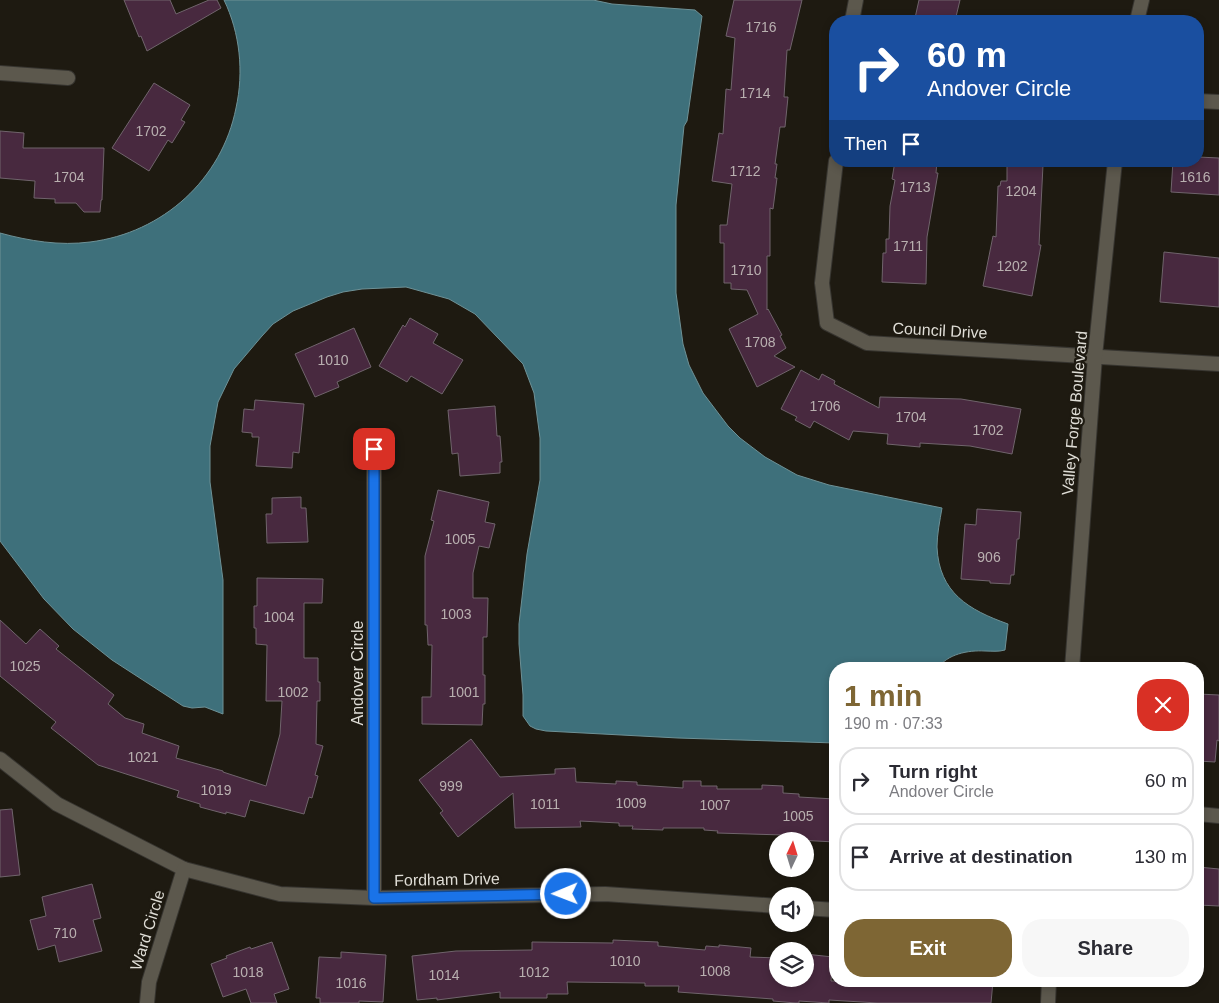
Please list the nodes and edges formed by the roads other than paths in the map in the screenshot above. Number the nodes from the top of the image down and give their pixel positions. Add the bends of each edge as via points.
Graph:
1 (856, 0) edge
2 (1142, 0) edge
3 (853, 15) edge
4 (1138, 15) edge
5 (0, 73) edge
6 (68, 78) dead end
7 (1204, 101) edge
8 (1219, 102) edge
9 (835, 167) edge
10 (1114, 167) edge
11 (1095, 356) junction
12 (1219, 364) edge
13 (374, 449) dead end
14 (1073, 662) edge
15 (0, 760) edge
16 (1204, 815) edge
17 (1219, 816) edge
18 (184, 869) junction
19 (374, 898) junction
20 (769, 905) edge
21 (814, 909) edge
22 (829, 910) edge
23 (1049, 987) edge
24 (147, 1003) edge
25 (1048, 1003) edge

1 - 3 street
2 - 4 street
5 - 6 street
7 - 8 street
9 - 11 street, Council Drive via 822,283 827,323 867,343
10 - 11 street, Valley Forge Boulevard
11 - 12 street, Council Drive
11 - 14 street, Valley Forge Boulevard
13 - 19 street, Andover Circle
15 - 18 street, Fordham Drive via 57,804
16 - 17 street
18 - 19 street, Fordham Drive via 280,894
18 - 24 street, Ward Circle via 149,982
19 - 20 street, Fordham Drive via 605,894
21 - 22 street
23 - 25 street

